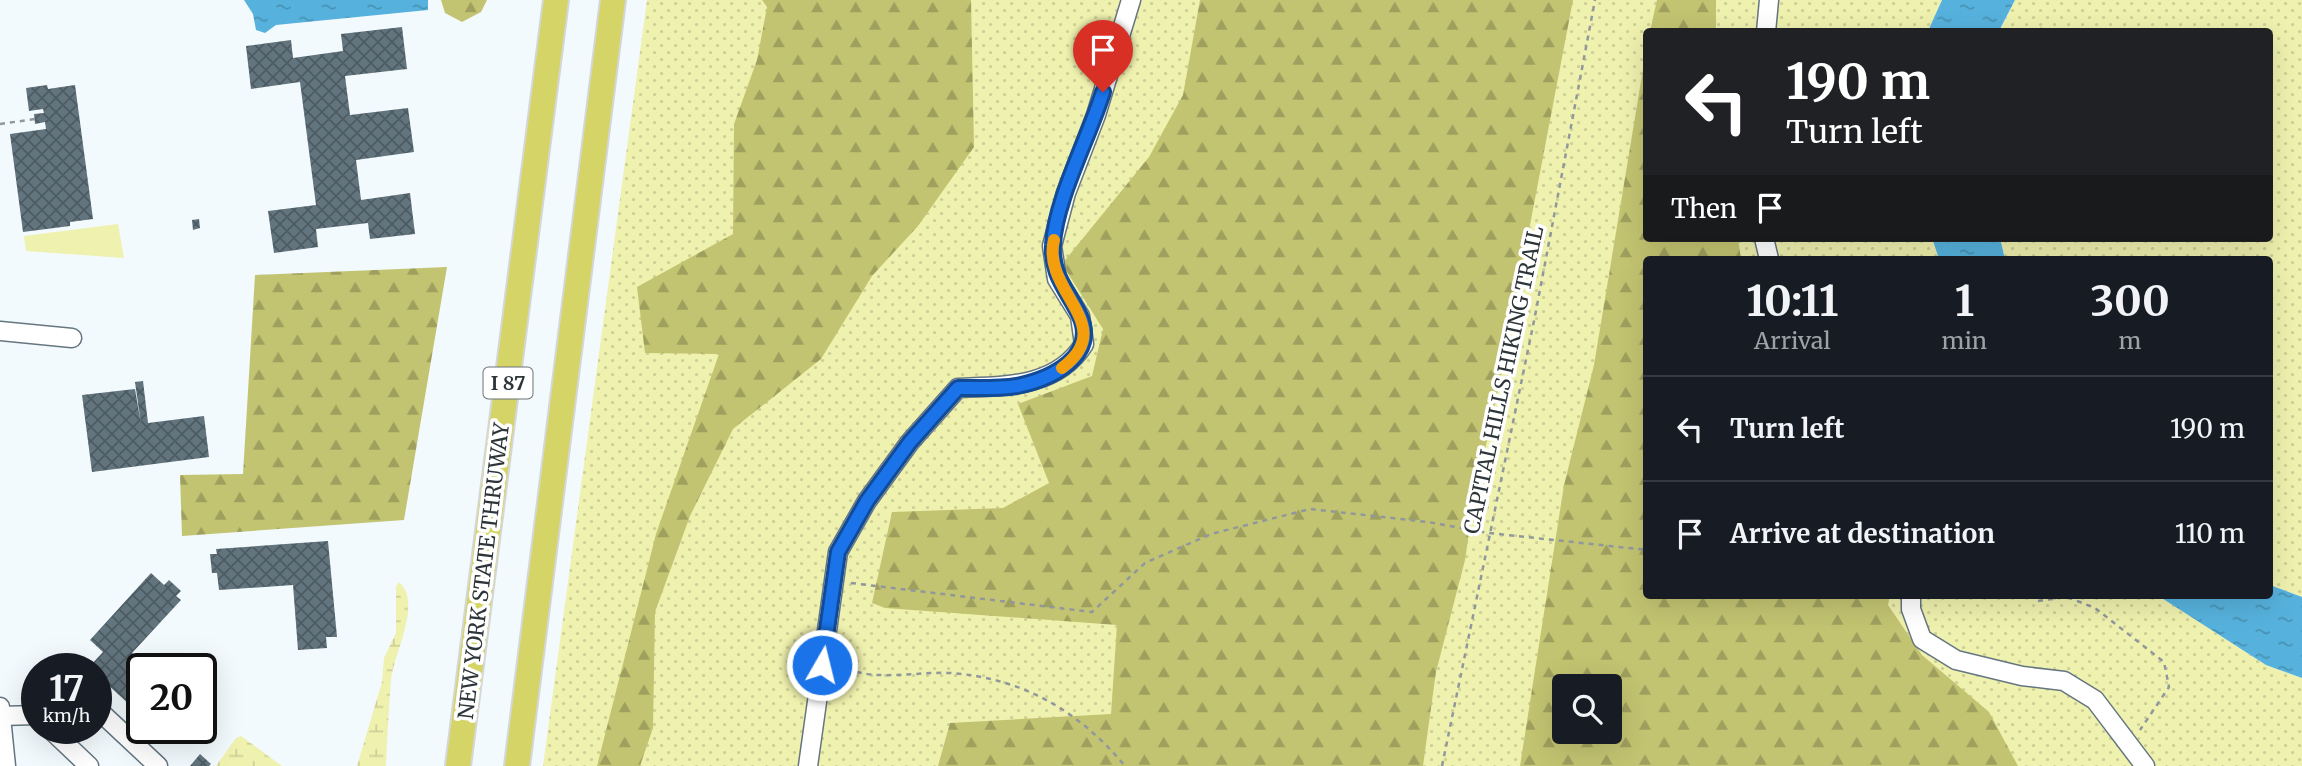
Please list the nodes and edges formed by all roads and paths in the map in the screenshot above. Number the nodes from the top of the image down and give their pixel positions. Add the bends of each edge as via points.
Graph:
1 (556, 0) edge
2 (613, 0) edge
3 (1131, 0) edge
4 (1595, 0) edge
5 (1769, 0) edge
6 (1766, 28) edge
7 (35, 119) dead end
8 (0, 124) edge
9 (0, 331) edge
10 (72, 338) dead end
11 (1489, 533) junction
12 (1643, 550) edge
13 (834, 580) junction
14 (1911, 599) edge
15 (2052, 599) edge
16 (2072, 599) edge
17 (2038, 601) dead end
18 (822, 665) junction
19 (0, 713) edge
20 (21, 714) edge
21 (112, 723) edge
22 (2129, 743) junction
23 (66, 744) edge
24 (6, 766) edge
25 (89, 766) edge
26 (158, 766) edge
27 (458, 766) edge
28 (517, 766) edge
29 (808, 766) edge
30 (1125, 766) edge
31 (1441, 766) edge
32 (2145, 766) edge

1 - 27 highway, NEW YORK STATE THRUWAY / I 87
2 - 28 highway, I 87
3 - 13 street via 1052,246 1057,279 1080,316 1084,344 1076,358 1053,374 1016,386 958,388 910,442 867,501 838,552
4 - 11 path, CAPITAL HILLS HIKING TRAIL
5 - 6 street
7 - 8 path
9 - 10 street
11 - 12 path
11 - 13 path via 1310,509 1211,534 1145,563 1091,612
11 - 31 path, CAPITAL HILLS HIKING TRAIL
13 - 18 street
14 - 22 street via 1922,639 1956,660 2064,681 2095,699
15 - 17 path
16 - 22 path via 2095,608 2164,662 2169,687
18 - 29 street
18 - 30 path via 878,675 950,673 1017,686 1069,711 1102,738
19 - 20 street
19 - 24 street
21 - 26 street
22 - 32 street
23 - 25 street

